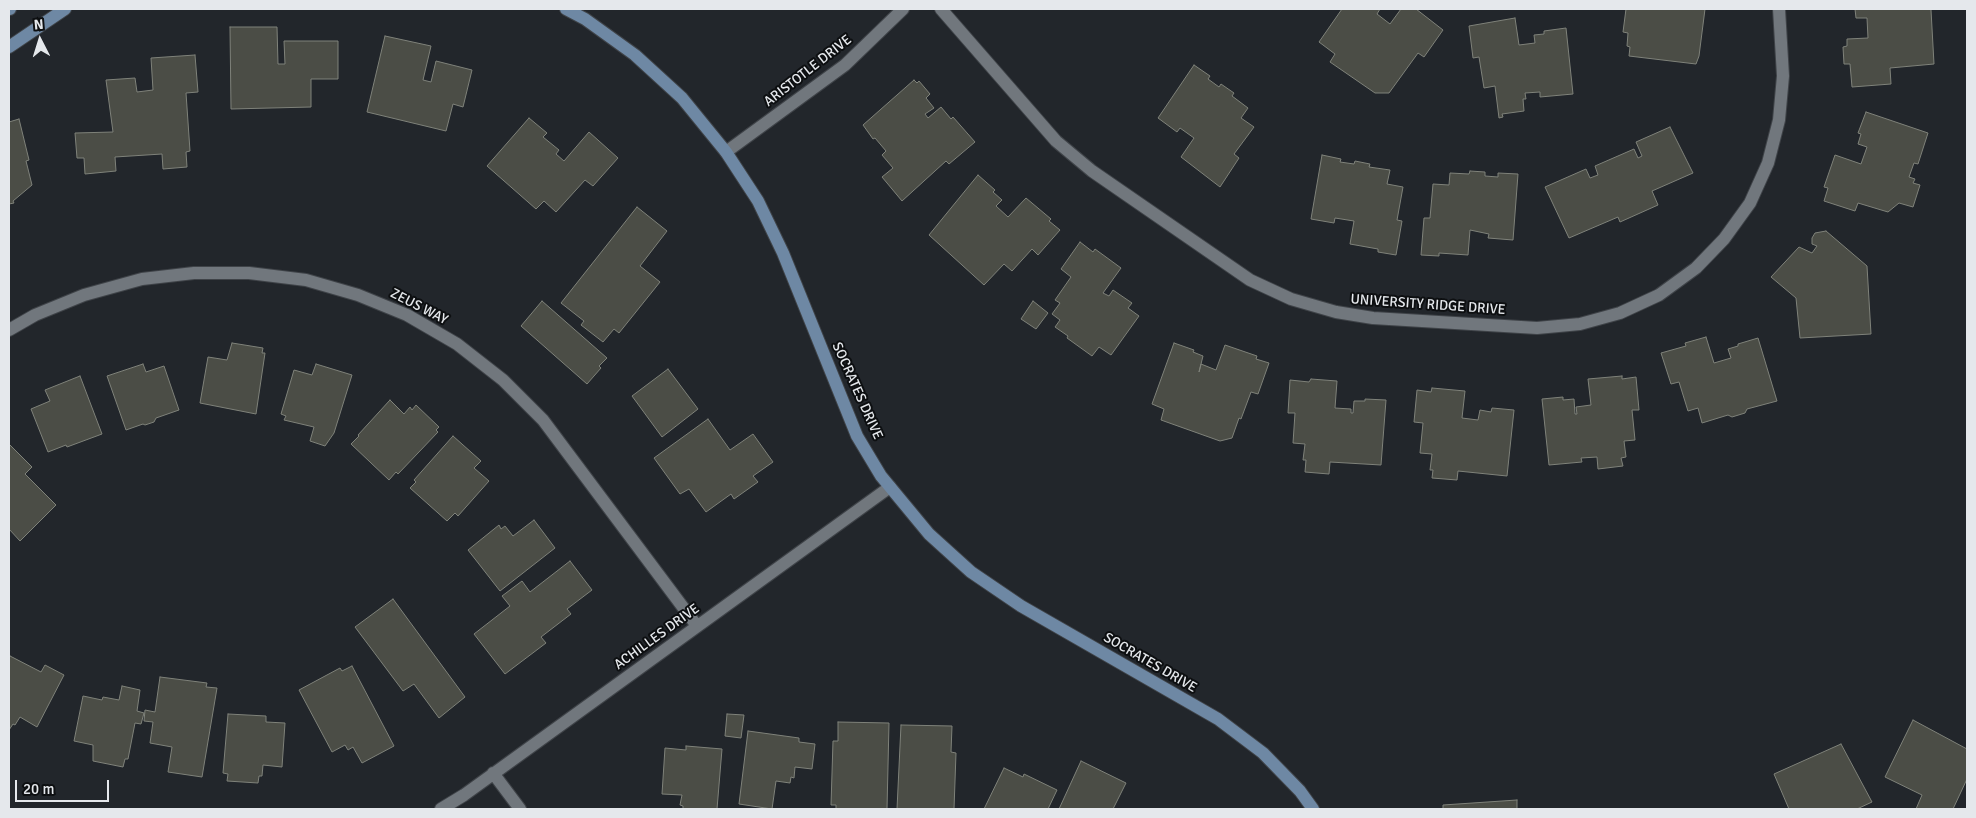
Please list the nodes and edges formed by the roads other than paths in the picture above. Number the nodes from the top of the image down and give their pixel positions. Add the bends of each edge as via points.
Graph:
1 (65, 9) edge
2 (566, 9) edge
3 (903, 9) edge
4 (941, 9) edge
5 (1779, 9) edge
6 (9, 47) edge
7 (726, 152) junction
8 (9, 330) edge
9 (890, 487) junction
10 (698, 626) junction
11 (493, 773) junction
12 (440, 809) edge
13 (520, 809) edge
14 (1313, 809) edge

1 - 6 street
2 - 7 street, SOCRATES DRIVE via 635,55 682,98
3 - 7 street, ARISTOTLE DRIVE via 845,65
4 - 5 street, UNIVERSITY RIDGE DRIVE via 1056,141 1092,171 1250,280 1291,299 1336,312 1372,318 1538,328 1580,324 1620,313 1659,295 1696,268 1724,239 1750,203 1764,171 1779,120 1783,76
7 - 9 street, SOCRATES DRIVE via 758,201 783,253 857,436
8 - 10 street, ZEUS WAY via 34,315 84,295 142,279 194,273 249,273 306,280 358,295 407,315 457,344 504,380 542,420
9 - 10 street, ACHILLES DRIVE
9 - 14 street, SOCRATES DRIVE via 929,534 971,572 1020,606 1218,719 1263,754
10 - 11 street, ACHILLES DRIVE
11 - 12 street, ACHILLES DRIVE
11 - 13 street

